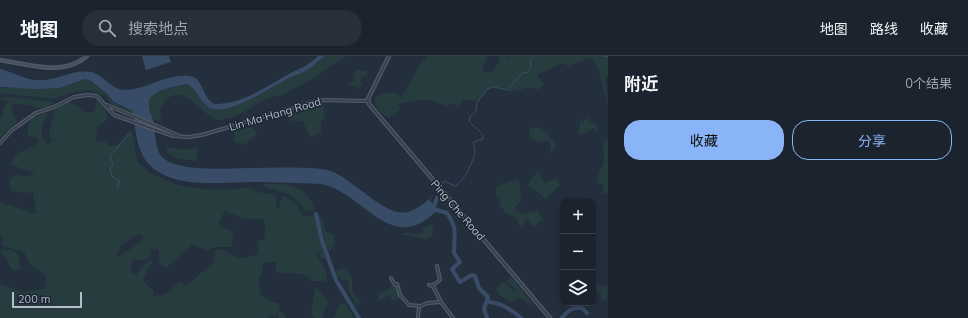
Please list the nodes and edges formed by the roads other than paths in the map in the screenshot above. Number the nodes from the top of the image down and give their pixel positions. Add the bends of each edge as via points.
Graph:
1 (87, 56) edge
2 (389, 56) edge
3 (0, 60) edge
4 (368, 101) junction
5 (106, 105) junction
6 (156, 127) junction
7 (0, 143) edge
8 (437, 266) dead end
9 (391, 278) dead end
10 (441, 302) junction
11 (420, 306) junction
12 (418, 318) edge
13 (453, 318) edge
14 (550, 318) edge

1 - 3 main road via 74,64 55,68
2 - 4 street
4 - 6 street, Lin Ma Hang Road via 320,100 196,137 182,137
4 - 14 street, Ping Che Road
5 - 6 street, Lin Ma Hang Road
5 - 6 street, Lin Ma Hang Road via 112,114
5 - 7 street, Lin Ma Hang Road via 92,95 70,98 32,115
8 - 10 street via 440,280 430,286
9 - 11 street via 408,305
10 - 11 street via 427,302
10 - 13 street
11 - 12 street

